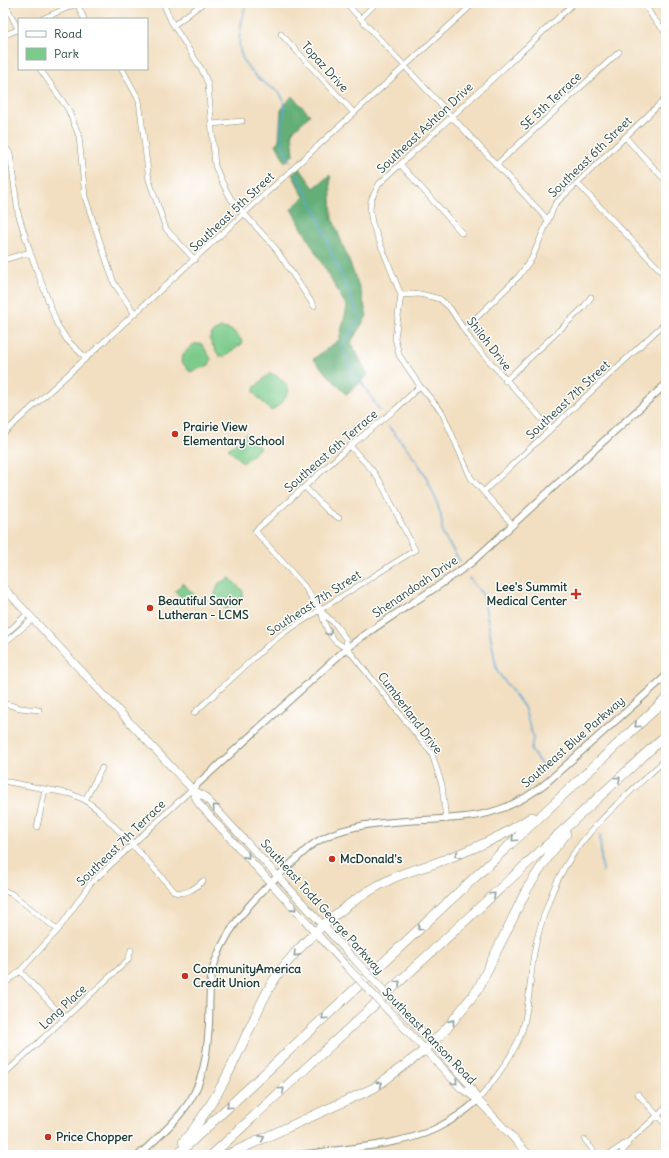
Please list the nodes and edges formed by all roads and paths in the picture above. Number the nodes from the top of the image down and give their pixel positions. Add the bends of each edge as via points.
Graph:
1 (5, 3) edge
2 (77, 3) edge
3 (162, 3) edge
4 (203, 3) edge
5 (346, 3) edge
6 (376, 3) edge
7 (474, 3) edge
8 (574, 3) edge
9 (644, 3) edge
10 (44, 18) edge
11 (84, 18) edge
12 (361, 18) junction
13 (174, 25) junction
14 (18, 28) edge
15 (18, 30) edge
16 (666, 33) edge
17 (281, 34) dead end
18 (3, 36) edge
19 (619, 52) dead end
20 (405, 67) junction
21 (41, 70) edge
22 (123, 70) edge
23 (666, 98) edge
24 (354, 113) junction
25 (451, 117) junction
26 (242, 121) dead end
27 (212, 124) junction
28 (625, 137) junction
29 (3, 144) edge
30 (400, 164) junction
31 (496, 165) junction
32 (666, 181) edge
33 (577, 183) junction
34 (244, 214) junction
35 (548, 220) junction
36 (462, 234) dead end
37 (30, 252) junction
38 (3, 260) edge
39 (195, 260) junction
40 (666, 276) edge
41 (401, 295) junction
42 (591, 297) dead end
43 (314, 306) dead end
44 (135, 314) junction
45 (666, 322) edge
46 (464, 330) junction
47 (86, 358) junction
48 (505, 381) junction
49 (666, 384) edge
50 (420, 386) junction
51 (551, 429) junction
52 (4, 430) edge
53 (350, 446) junction
54 (305, 487) junction
55 (483, 492) junction
56 (339, 518) dead end
57 (513, 525) junction
58 (255, 531) joint
59 (3, 587) edge
60 (320, 610) junction
61 (30, 616) junction
62 (3, 637) edge
63 (3, 644) edge
64 (347, 648) junction
65 (666, 676) edge
66 (666, 699) edge
67 (3, 703) edge
68 (39, 710) dead end
69 (194, 713) dead end
70 (666, 735) edge
71 (666, 759) edge
72 (102, 768) dead end
73 (3, 781) edge
74 (573, 784) junction
75 (192, 789) junction
76 (45, 790) junction
77 (85, 800) junction
78 (590, 806) junction
79 (446, 820) junction
80 (37, 827) dead end
81 (132, 844) junction
82 (279, 876) junction
83 (203, 881) dead end
84 (272, 883) junction
85 (3, 890) edge
86 (324, 926) junction
87 (58, 930) junction
88 (316, 933) junction
89 (131, 950) dead end
90 (20, 971) junction
91 (3, 985) edge
92 (65, 1019) junction
93 (432, 1043) junction
94 (425, 1050) junction
95 (3, 1075) edge
96 (638, 1094) dead end
97 (478, 1100) junction
98 (666, 1108) edge
99 (658, 1116) junction
100 (666, 1125) edge
101 (585, 1140) dead end
102 (630, 1142) junction
103 (139, 1155) edge
104 (170, 1155) edge
105 (177, 1155) edge
106 (212, 1155) edge
107 (227, 1155) edge
108 (300, 1155) edge
109 (529, 1155) edge
110 (597, 1155) edge
111 (608, 1155) edge
112 (620, 1155) edge

1 - 14 street
2 - 10 street
2 - 11 street
3 - 13 street
4 - 13 street
5 - 12 street
6 - 12 street
7 - 20 street, Southeast 5th Street
8 - 25 street, Southeast Ashton Drive
9 - 16 street
12 - 20 street
13 - 27 street via 208,84
15 - 18 street
17 - 24 street, Topaz Drive
19 - 31 street, SE 5th Terrace
20 - 24 street, Southeast 5th Street
20 - 25 street
21 - 44 street via 68,108 79,136 85,197 114,283
22 - 39 street via 139,100 149,180 166,229
23 - 28 street, Southeast 6th Street
24 - 34 street, Southeast 5th Street
25 - 30 street, Southeast Ashton Drive
25 - 31 street
26 - 27 street
27 - 34 street via 215,166 231,199
28 - 32 street
28 - 33 street, Southeast 6th Street
29 - 37 street via 10,153 18,213
30 - 36 street
30 - 41 street, Southeast Ashton Drive via 379,184 371,200 370,210 372,223
31 - 35 street
33 - 35 street, Southeast 6th Street via 555,204
33 - 40 street
34 - 39 street, Southeast 5th Street
34 - 43 street via 276,249
35 - 46 street, Southeast 6th Street via 532,258 519,276
37 - 38 street
37 - 47 street via 57,324 67,340
39 - 44 street, Southeast 5th Street
41 - 46 street, Shiloh Drive via 420,294 440,299 450,308
41 - 50 street, Southeast Ashton Drive via 395,338 399,355
42 - 48 street via 584,307
44 - 47 street, Southeast 5th Street
45 - 51 street, Southeast 7th Street
46 - 48 street, Shiloh Drive
47 - 52 street, Southeast 5th Street
48 - 51 street, Shiloh Drive
49 - 57 street, Shenandoah Drive
50 - 53 street, Southeast 6th Terrace
50 - 55 street, Southeast Ashton Drive via 442,412 471,478
51 - 55 street, Southeast 7th Street
53 - 54 street, Southeast 6th Terrace
53 - 60 street, Southeast 7th Street via 381,482 415,550
54 - 56 street via 328,511
54 - 58 street, Southeast 6th Terrace
55 - 57 street, Southeast Ashton Drive
57 - 64 street, Shenandoah Drive via 442,585 372,629
58 - 60 street, Cumberland Drive via 304,586
59 - 61 main road
60 - 64 street, Cumberland Drive via 346,639
60 -> 64 street, Cumberland Drive via 327,630 338,645
60 - 69 street, Southeast 7th Street via 267,646
61 - 62 street
61 - 63 street
61 - 75 main road, Southeast Todd George Parkway
64 - 75 street, Shenandoah Drive
64 - 79 street, Cumberland Drive via 432,754 442,785
65 - 79 street, Southeast Blue Parkway via 530,795 495,811
66 -> 74 highway
67 - 68 street
78 -> 70 highway
71 - 97 street via 596,824 576,848 560,876 534,952 521,1033 501,1073
72 - 77 street
73 - 76 street
74 -> 86 highway via 514,829 483,845 395,877 371,889
74 -> 105 highway
75 - 81 street, Southeast 7th Terrace
82 -> 75 main road, Southeast Todd George Parkway via 205,797
75 -> 84 main road, Southeast Todd George Parkway via 199,804
76 - 77 street via 71,794
76 - 80 street
77 - 81 street
93 -> 78 highway via 478,989 537,872 567,833 587,814
106 -> 78 highway
79 - 82 street, Southeast Blue Parkway via 358,826 338,832 308,848
81 - 83 street via 175,892 183,894
81 - 87 street, Southeast 7th Terrace via 90,884
82 - 84 street, Southeast Blue Parkway
82 - 86 main road, Southeast Todd George Parkway
84 -> 88 main road, Southeast Todd George Parkway
84 - 103 street, Southeast Blue Parkway via 239,919 215,963 211,976 205,1062 194,1095 177,1120
85 - 87 street via 12,894
86 - 88 highway
86 - 93 main road, Southeast Todd George Parkway, bridge
87 - 90 street, Southeast 7th Terrace
88 - 94 main road, Southeast Ranson Road, bridge
88 -> 104 highway via 285,964 259,1006 209,1107
89 - 92 street, Long Place via 128,960
90 - 91 street, Southeast 7th Terrace
90 - 92 street
92 - 95 street, Long Place
93 - 94 highway
93 - 97 main road, Southeast Ranson Road via 468,1083
94 -> 97 main road, Southeast Ranson Road via 461,1088
107 -> 94 highway via 374,1088
96 - 99 street
97 - 108 street via 459,1116 434,1130 396,1141
97 - 109 main road, Southeast Ranson Road
98 - 99 street
99 - 100 street
99 - 102 street
101 - 110 street
102 - 111 street
102 - 112 street

